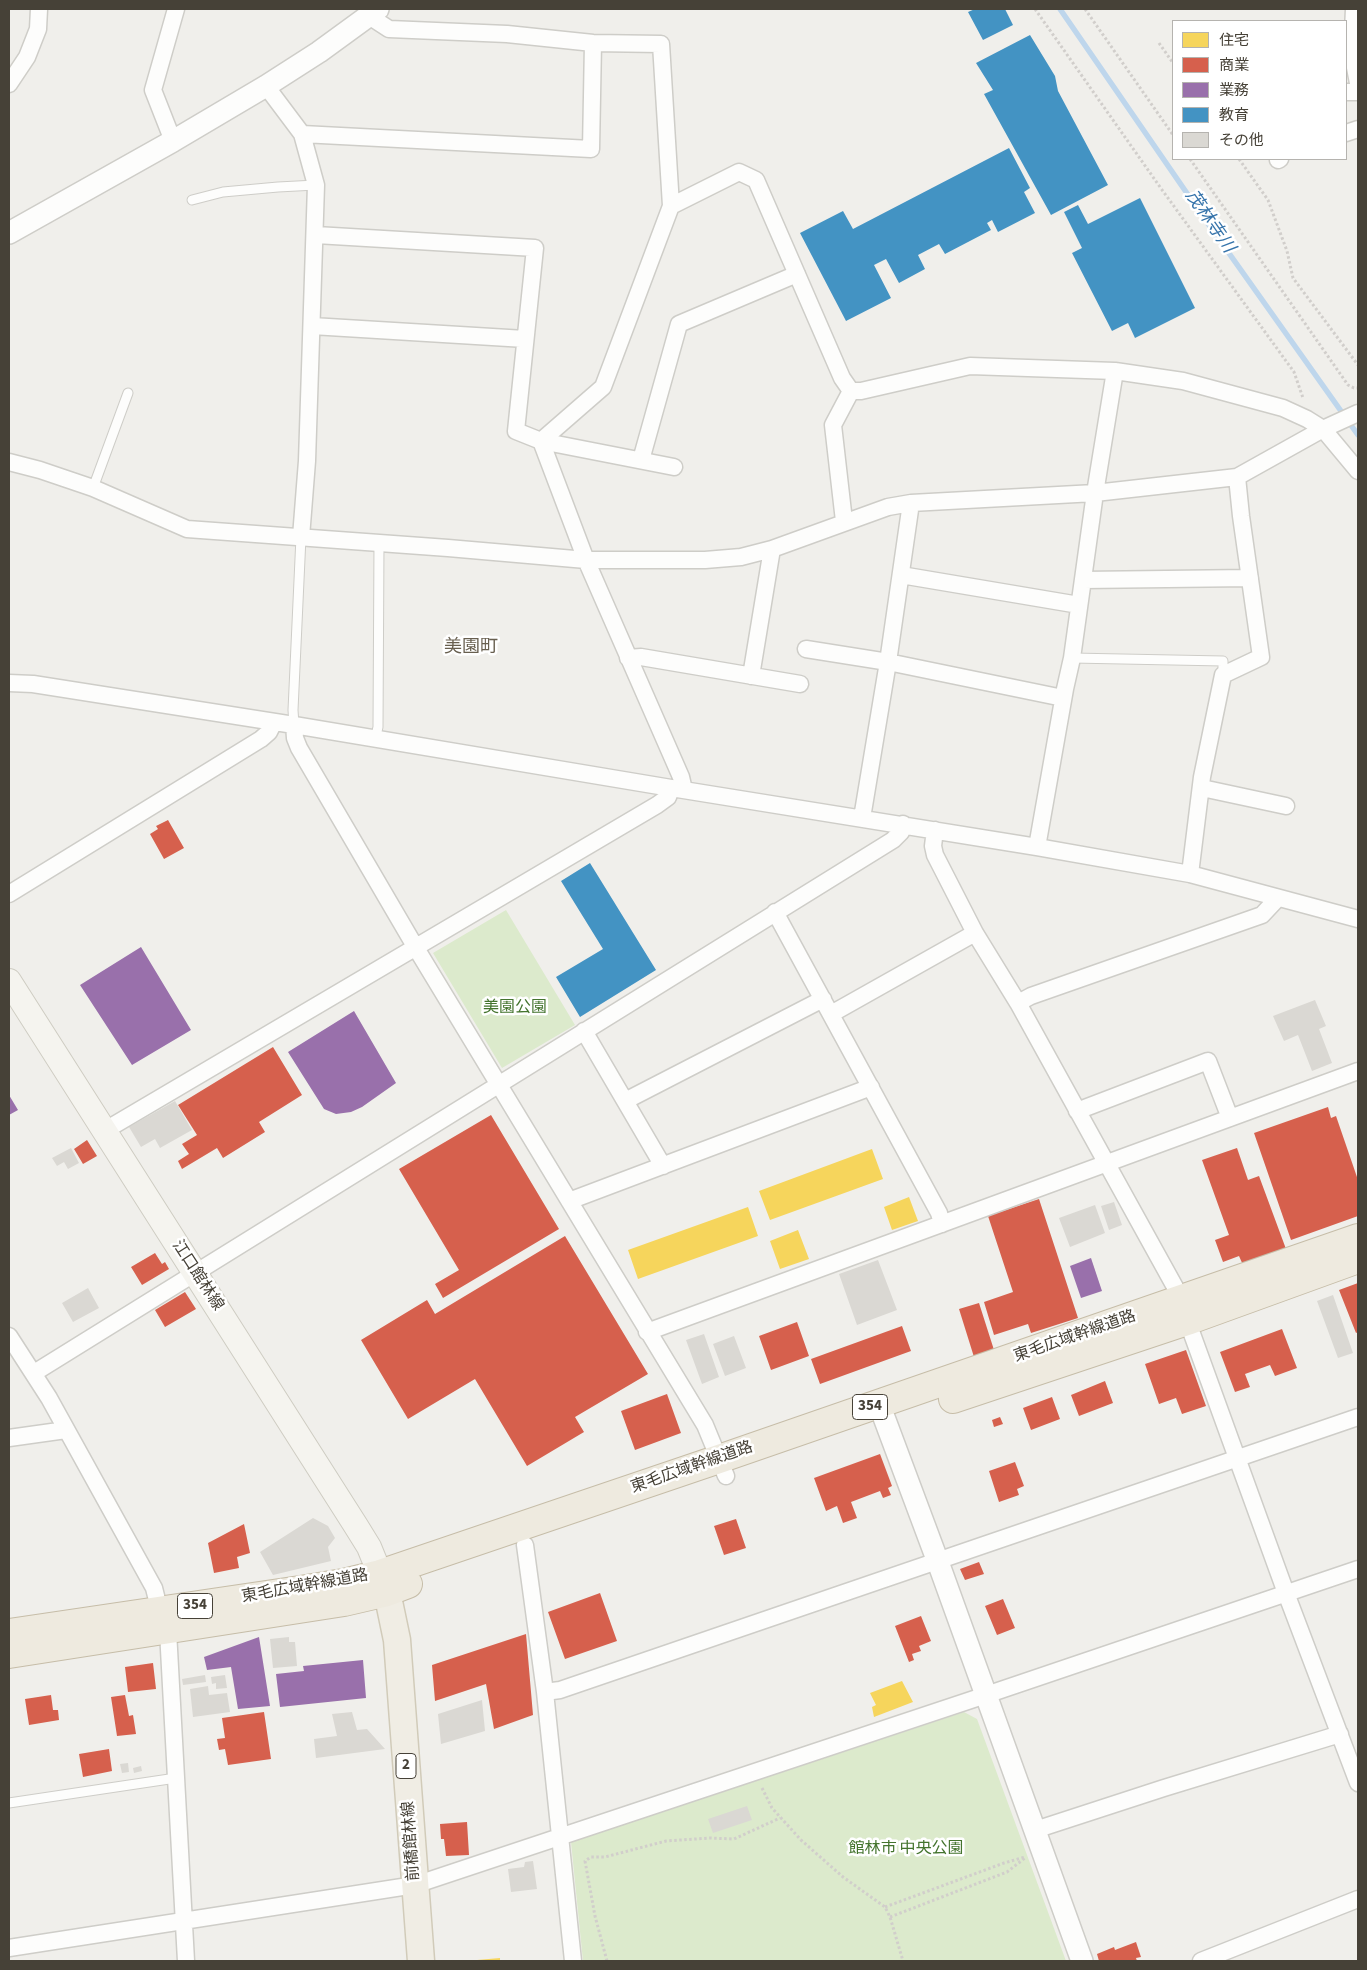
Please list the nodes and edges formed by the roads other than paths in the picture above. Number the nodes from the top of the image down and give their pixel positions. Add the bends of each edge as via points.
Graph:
1 (39, 9) edge
2 (176, 9) edge
3 (1354, 9) edge
4 (374, 12) edge
5 (593, 43) junction
6 (1358, 83) edge
7 (9, 84) edge
8 (266, 86) junction
9 (302, 134) junction
10 (173, 141) junction
11 (316, 185) junction
12 (192, 200) dead end
13 (671, 206) junction
14 (9, 234) edge
15 (316, 234) junction
16 (797, 274) junction
17 (312, 326) junction
18 (525, 339) junction
19 (1115, 371) junction
20 (851, 391) junction
21 (128, 393) dead end
22 (1358, 414) edge
23 (1329, 427) junction
24 (541, 441) junction
25 (642, 460) junction
26 (9, 462) edge
27 (674, 467) dead end
28 (1358, 470) edge
29 (1237, 477) junction
30 (93, 488) junction
31 (1095, 493) junction
32 (911, 503) junction
33 (844, 521) junction
34 (301, 537) junction
35 (378, 543) junction
36 (772, 549) junction
37 (586, 560) junction
38 (901, 575) junction
39 (1250, 578) junction
40 (1083, 580) junction
41 (1079, 605) junction
42 (806, 649) dead end
43 (628, 658) junction
44 (1072, 658) junction
45 (888, 662) junction
46 (1223, 675) junction
47 (751, 676) junction
48 (9, 683) edge
49 (800, 684) dead end
50 (1063, 698) junction
51 (274, 722) junction
52 (294, 725) junction
53 (375, 740) junction
54 (1202, 788) junction
55 (677, 789) junction
56 (1286, 806) dead end
57 (862, 818) junction
58 (903, 824) junction
59 (935, 830) junction
60 (1037, 847) junction
61 (1190, 874) junction
62 (9, 894) edge
63 (1277, 899) junction
64 (775, 912) junction
65 (1358, 919) edge
66 (975, 933) junction
67 (416, 948) junction
68 (9, 981) edge
69 (823, 999) junction
70 (1018, 1003) junction
71 (831, 1014) junction
72 (584, 1031) junction
73 (1358, 1071) edge
74 (499, 1084) junction
75 (871, 1087) junction
76 (625, 1101) junction
77 (1078, 1111) junction
78 (1230, 1118) junction
79 (104, 1131) junction
80 (1106, 1163) junction
81 (664, 1166) junction
82 (569, 1201) junction
83 (942, 1224) junction
84 (1358, 1238) edge
85 (1358, 1260) edge
86 (194, 1272) junction
87 (1184, 1311) junction
88 (648, 1332) junction
89 (9, 1336) edge
90 (34, 1374) junction
91 (882, 1413) junction
92 (1358, 1417) edge
93 (66, 1430) junction
94 (9, 1438) edge
95 (1237, 1459) junction
96 (722, 1467) junction
97 (525, 1545) junction
98 (938, 1562) junction
99 (1358, 1569) edge
100 (383, 1583) junction
101 (1286, 1593) junction
102 (164, 1621) junction
103 (9, 1633) edge
104 (9, 1654) edge
105 (545, 1692) junction
106 (986, 1695) junction
107 (1340, 1734) junction
108 (176, 1778) junction
109 (1358, 1783) edge
110 (9, 1804) edge
111 (1035, 1830) junction
112 (560, 1838) junction
113 (415, 1885) junction
114 (1358, 1900) edge
115 (184, 1921) junction
116 (9, 1948) edge
117 (186, 1961) edge
118 (420, 1961) edge
119 (573, 1961) edge
120 (1082, 1961) edge
121 (1201, 1961) edge

1 - 7 street via 38,29 27,56
2 - 10 street via 153,90
3 - 6 street via 1352,52
4 - 5 street via 389,29 508,34
4 - 8 street
5 - 9 street via 590,149
5 - 13 street via 661,44
8 - 9 street
8 - 10 street
9 - 11 street
10 - 14 street
11 - 12 lane via 223,192
11 - 15 street
13 - 16 street via 739,172 756,180
13 - 24 street via 603,387
15 - 17 street
15 - 18 street via 534,248
16 - 20 street via 842,378
16 - 25 street via 679,324
17 - 18 street
17 - 34 street
18 - 24 street via 516,431
19 - 20 street via 970,366
19 - 23 street via 1183,381 1283,408
19 - 31 street
20 - 33 street via 833,425
21 - 30 lane
22 - 23 street
23 - 28 street
23 - 29 street
24 - 25 street
24 - 37 street
25 - 27 street
26 - 30 street
29 - 31 street
29 - 39 street
30 - 34 street via 187,529
31 - 32 street
31 - 40 street
32 - 33 street
32 - 38 street
33 - 36 street
34 - 35 street
34 - 52 lane
35 - 37 street
35 - 53 lane via 378,728
36 - 37 street via 741,557 706,560
36 - 47 street
37 - 43 street
38 - 41 street
38 - 45 street
39 - 40 street
39 - 46 street via 1261,657
40 - 41 street
41 - 44 street
42 - 45 street
43 - 47 street via 640,657
43 - 55 street via 681,777
44 - 46 lane via 1223,661
44 - 50 street
45 - 50 street
45 - 57 street
46 - 54 street
47 - 49 street
48 - 51 street via 33,684
50 - 60 street
51 - 52 street
51 - 62 street via 261,739
52 - 53 street
52 - 67 street via 299,748
53 - 55 street
54 - 56 street
54 - 61 street
55 - 57 street
55 - 67 street via 657,805
57 - 58 street
58 - 59 street
58 - 64 street via 894,840
59 - 60 street
59 - 66 street via 935,855
60 - 61 street
61 - 63 street
63 - 65 street
63 - 70 street via 1262,915
64 - 69 street
64 - 72 street
66 - 70 street
66 - 71 street
67 - 74 street
67 - 79 street
68 - 79 main road, 江口館林線
69 - 71 street
69 - 76 street
70 - 77 street
71 - 75 street
72 - 74 street
72 - 76 street
73 - 78 street
74 - 82 street
74 - 86 street
75 - 81 street
75 - 83 street
76 - 81 street
77 - 78 street via 1208,1061
77 - 80 street
78 - 80 street
79 - 86 main road, 江口館林線
80 - 83 street
80 - 87 street via 1172,1280
81 - 82 street
82 - 88 street
83 - 88 street
84 - 87 highway, 東毛広域幹線道路 / 354
85 - 87 highway, 東毛広域幹線道路 / 354
86 - 90 street
86 - 100 main road, 江口館林線 via 356,1526
87 - 91 highway, 東毛広域幹線道路 / 354
87 - 95 street
88 - 96 street via 705,1426
89 - 90 street
90 - 93 street
91 - 96 highway, 東毛広域幹線道路 / 354
91 - 98 street
92 - 95 street
93 - 94 street
93 - 102 street via 154,1588
95 - 98 street
95 - 101 street
96 - 97 highway, 東毛広域幹線道路 / 354
96 - 100 highway, 東毛広域幹線道路 / 354
97 - 100 highway, 東毛広域幹線道路 / 354
97 - 105 street
98 - 105 street via 560,1690
98 - 106 street
99 - 101 street
100 - 102 highway, 東毛広域幹線道路 / 354 via 344,1602
100 - 113 main road, 前橋館林線 / 2 via 397,1640
101 - 106 street
101 - 107 street
102 - 103 highway, 東毛広域幹線道路 / 354
102 - 104 highway, 東毛広域幹線道路 / 354
102 - 108 street
105 - 112 street
106 - 111 street
106 - 112 street
107 - 109 street
107 - 111 street
108 - 110 lane
108 - 115 street
111 - 120 street
112 - 113 street
112 - 119 street
113 - 115 street
113 - 118 main road, 前橋館林線 / 2
114 - 121 street
115 - 116 street
115 - 117 street

